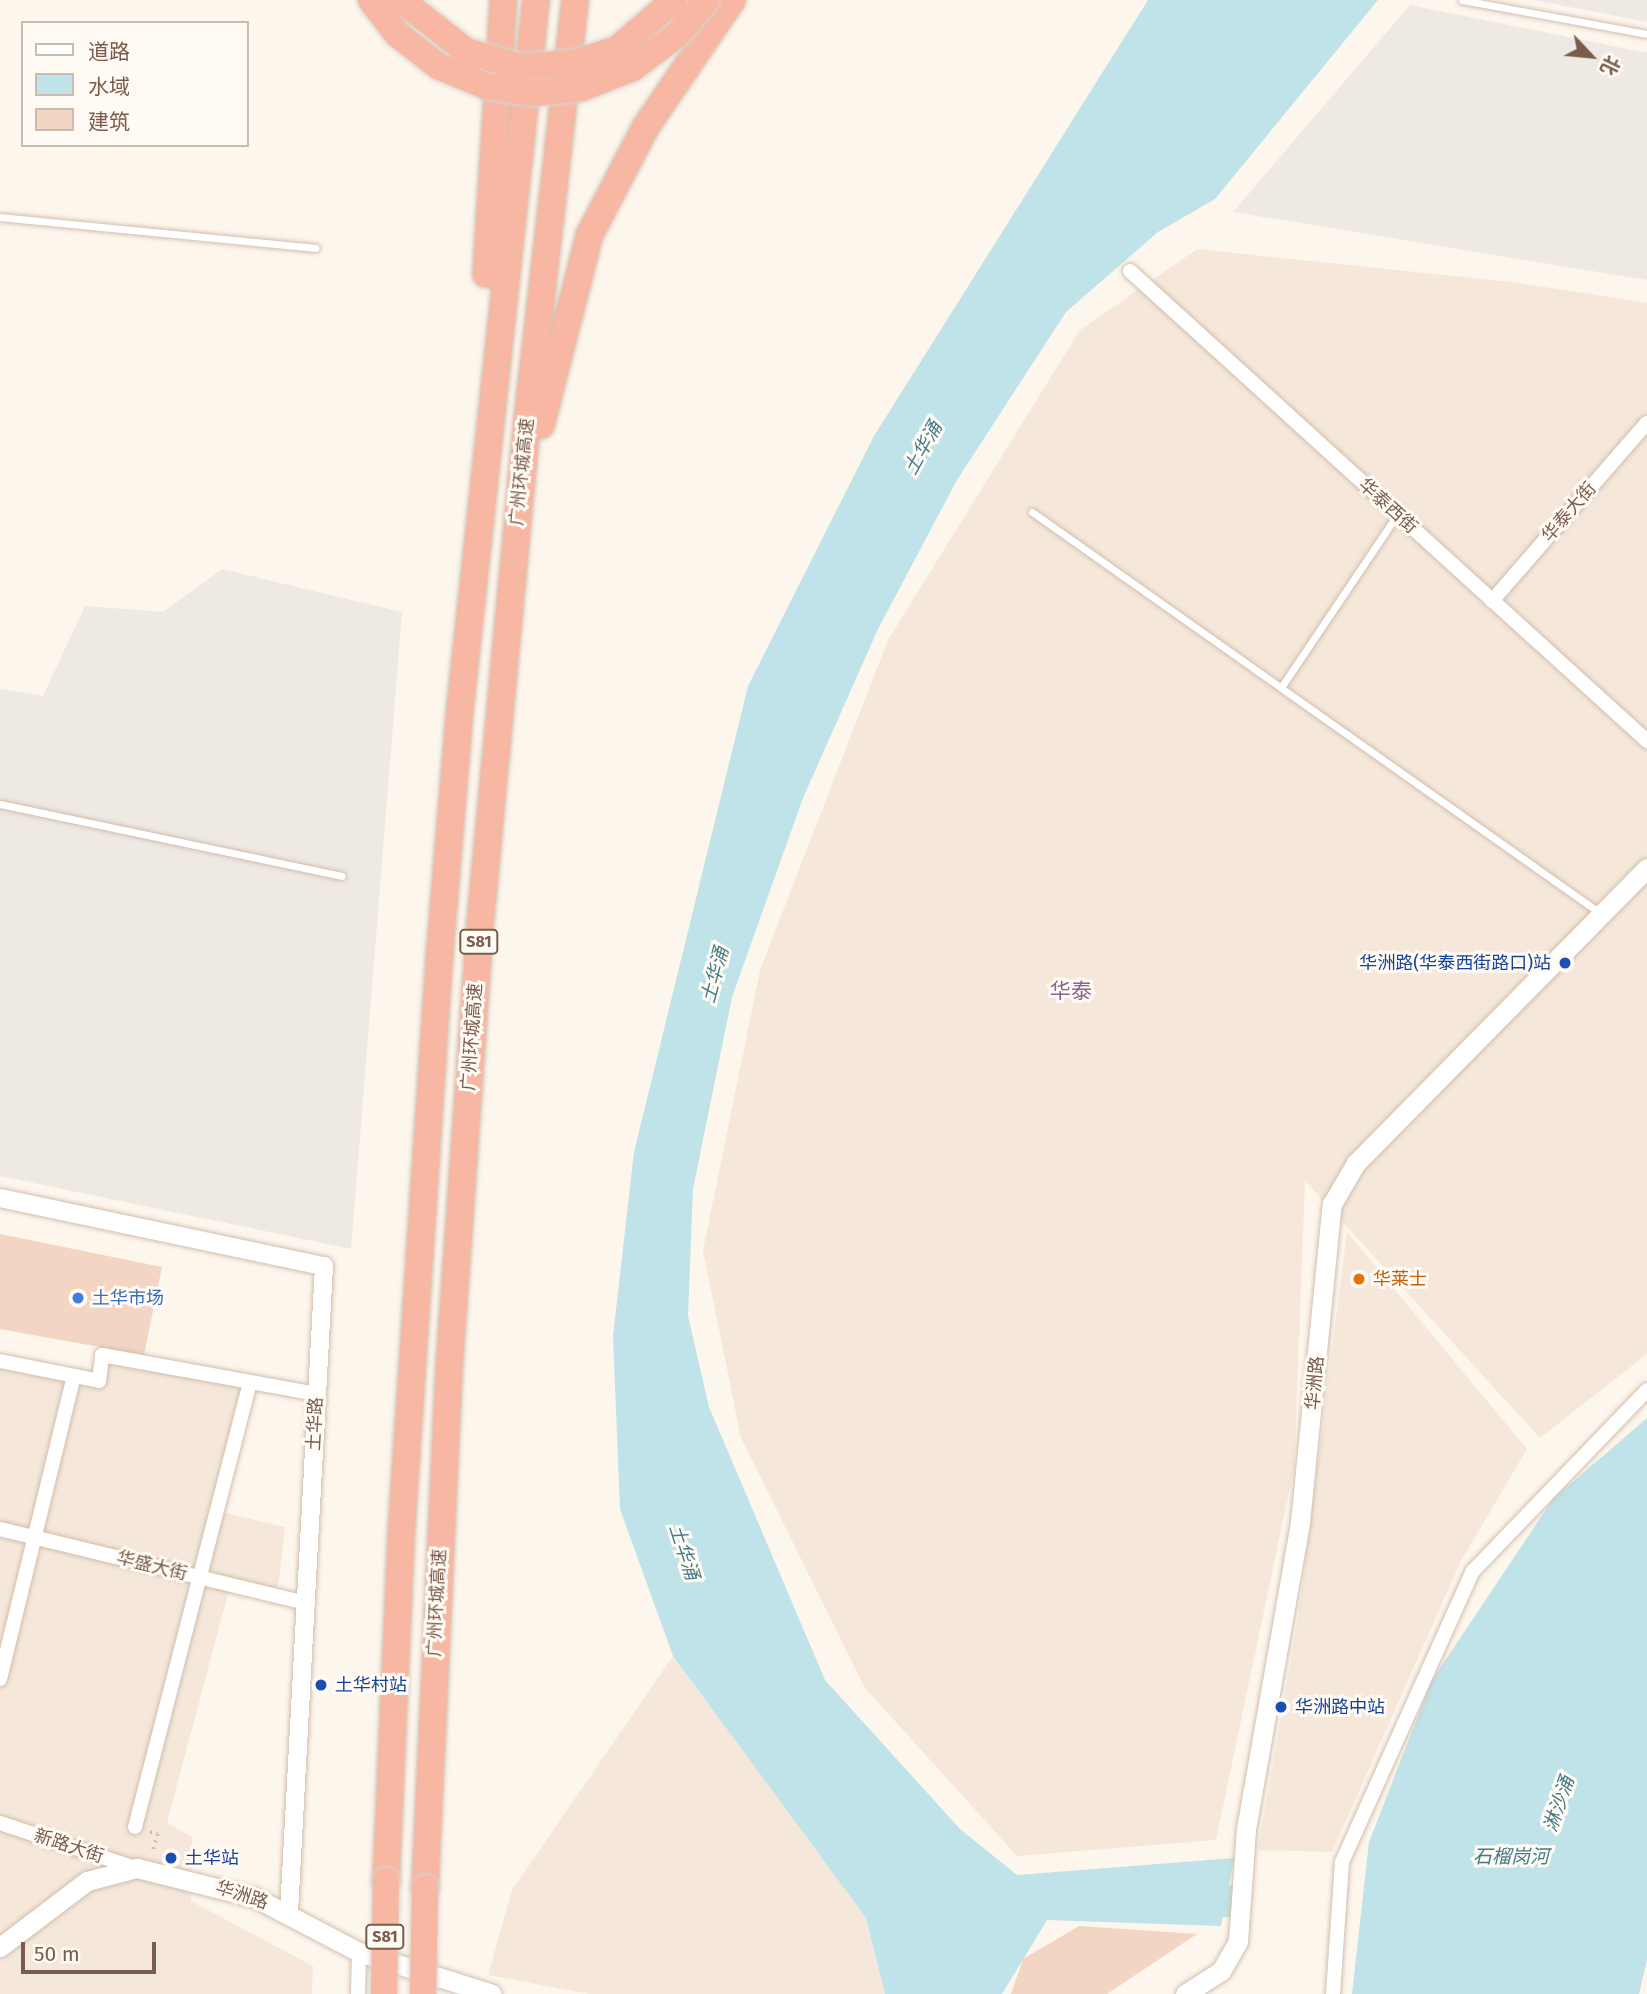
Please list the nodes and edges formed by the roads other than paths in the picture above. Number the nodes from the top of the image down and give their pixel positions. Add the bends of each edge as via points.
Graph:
1 (371, 0) edge
2 (401, 0) edge
3 (503, 0) edge
4 (536, 0) edge
5 (575, 0) edge
6 (674, 0) edge
7 (706, 0) edge
8 (732, 0) edge
9 (1462, 0) edge
10 (1647, 34) edge
11 (0, 217) edge
12 (315, 248) dead end
13 (1130, 271) dead end
14 (1647, 423) edge
15 (1032, 512) dead end
16 (1397, 515) junction
17 (1492, 601) junction
18 (1282, 686) junction
19 (499, 707) junction
20 (458, 718) junction
21 (1647, 741) edge
22 (0, 804) edge
23 (1647, 868) edge
24 (342, 876) dead end
25 (1601, 914) junction
26 (0, 1198) edge
27 (0, 1361) edge
28 (74, 1376) junction
29 (250, 1382) junction
30 (1647, 1391) edge
31 (317, 1394) junction
32 (0, 1529) edge
33 (35, 1538) junction
34 (200, 1578) junction
35 (305, 1603) junction
36 (0, 1679) edge
37 (0, 1823) edge
38 (135, 1827) road end
39 (142, 1869) junction
40 (289, 1913) junction
41 (0, 1947) edge
42 (359, 1952) junction
43 (358, 1994) edge
44 (384, 1994) edge
45 (423, 1994) edge
46 (492, 1994) edge
47 (1185, 1994) edge
48 (1333, 1994) edge

1 - 7 highway, bridge via 397,34 438,66 486,86 534,93 582,88 633,68 678,34
2 - 6 highway, bridge via 466,51 520,67 574,63 617,49
3 - 20 highway
4 - 20 highway, S81
5 - 19 highway, 广州环城高速 / S81
8 - 19 highway via 645,128 589,236 539,435
9 - 10 lane
11 - 12 lane
13 - 16 street, 华泰西街
14 - 17 street, 华泰大街
15 - 18 lane
16 - 17 street, 华泰西街
16 - 18 lane
17 - 21 street, 华泰西街
18 - 25 lane
19 - 45 highway, 广州环城高速 / S81, bridge via 449,1370
20 - 44 highway, S81, bridge via 401,1537
22 - 24 lane
23 - 25 main road, 华洲路
25 - 47 main road, 华洲路 via 1356,1163 1332,1204 1300,1522 1246,1829 1238,1941 1221,1971
26 - 31 street, 土华路 via 324,1266
27 - 28 street
28 - 29 street via 99,1381 103,1355
28 - 33 street
29 - 31 street
29 - 34 street
30 - 48 street via 1473,1571 1342,1862
31 - 35 street, 土华路
32 - 33 street, 华盛大街
33 - 34 street, 华盛大街
33 - 36 street
34 - 35 street, 华盛大街
34 - 38 street
35 - 40 street, 土华路
37 - 39 street, 新路大街
39 - 40 main road, 华洲路 via 256,1898
39 - 41 main road, 华洲路 via 87,1881
40 - 42 main road, 华洲路
42 - 43 street
42 - 46 main road, 华洲路

